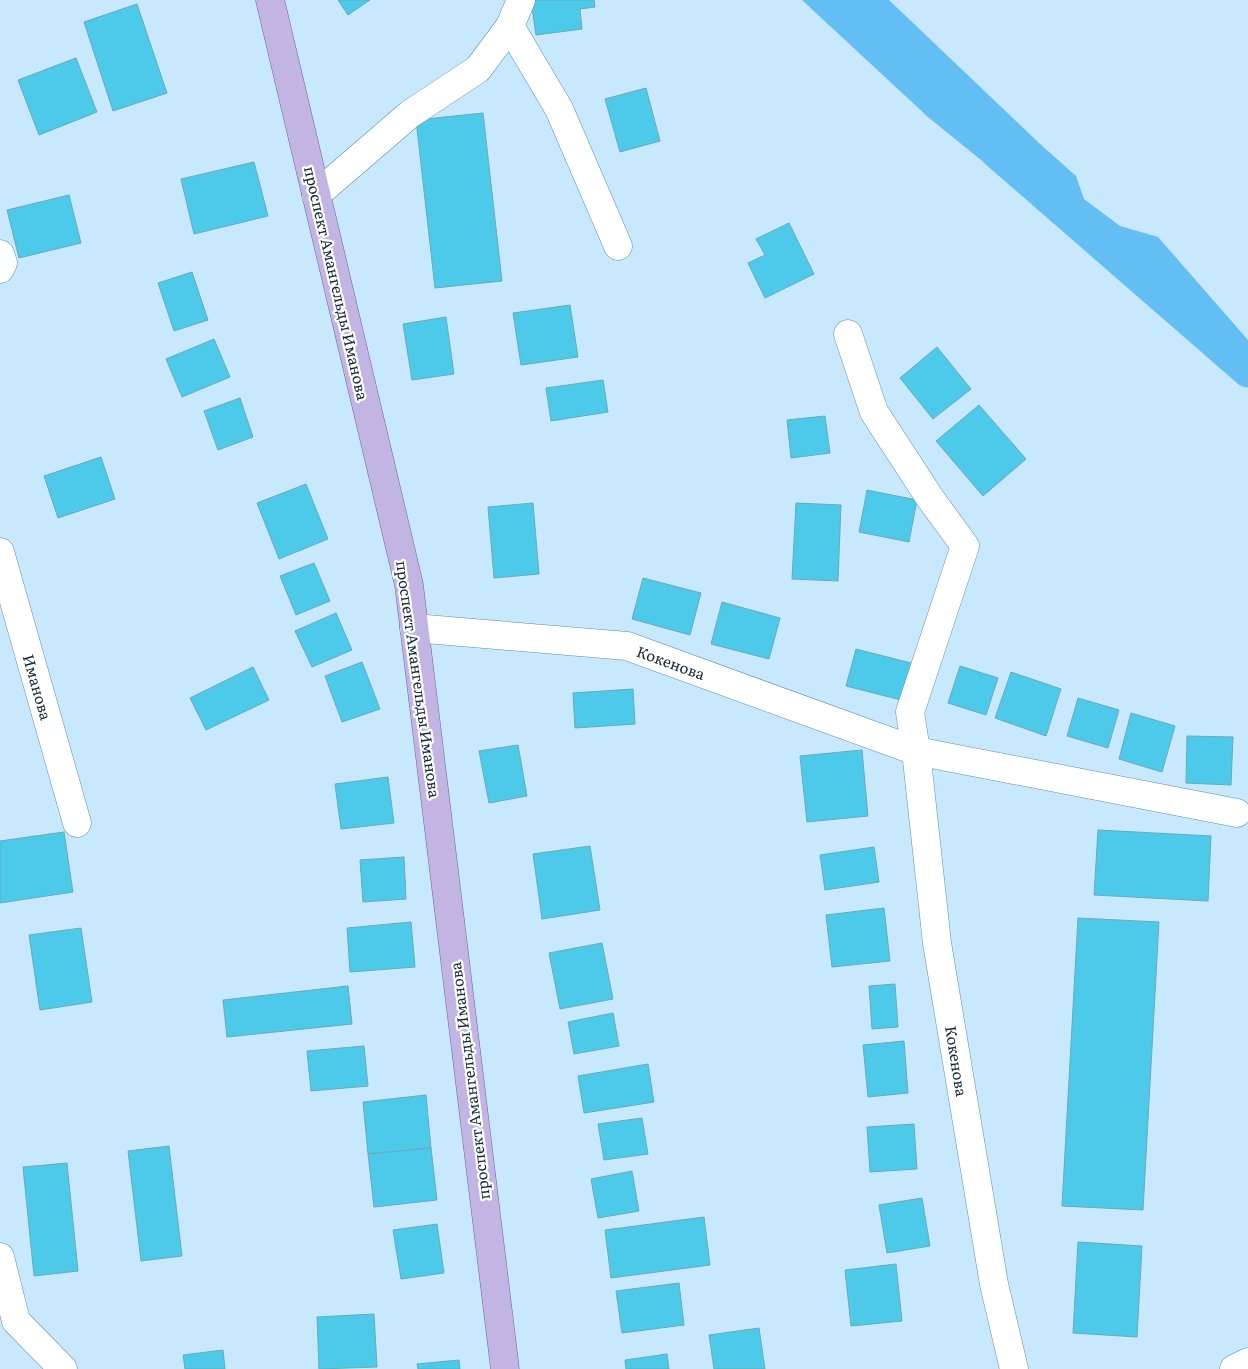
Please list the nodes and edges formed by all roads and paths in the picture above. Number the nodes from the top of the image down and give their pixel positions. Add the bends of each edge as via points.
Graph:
1 (270, 0) edge
2 (521, 0) edge
3 (510, 26) junction
4 (316, 195) junction
5 (618, 246) dead end
6 (0, 254) edge
7 (0, 270) edge
8 (848, 334) dead end
9 (2, 566) edge
10 (414, 628) junction
11 (916, 751) junction
12 (1237, 813) dead end
13 (77, 822) dead end
14 (0, 1257) edge
15 (1248, 1362) edge
16 (63, 1369) edge
17 (504, 1369) edge
18 (1014, 1369) edge
19 (1234, 1369) edge

1 - 4 main road, проспект Амангельды Иманова
2 - 3 street
3 - 4 street via 478,69 410,114
3 - 5 street via 559,109
4 - 10 main road, проспект Амангельды Иманова via 409,584
6 - 7 street via 3,263
8 - 11 street, Кокенова via 874,412 965,546 910,712
9 - 13 street, Иманова
10 - 11 street, Кокенова via 628,646
10 - 17 main road, проспект Амангельды Иманова
11 - 12 street, Кокенова
11 - 18 street, Кокенова via 938,943 994,1284
14 - 16 street via 16,1321
15 - 19 street

